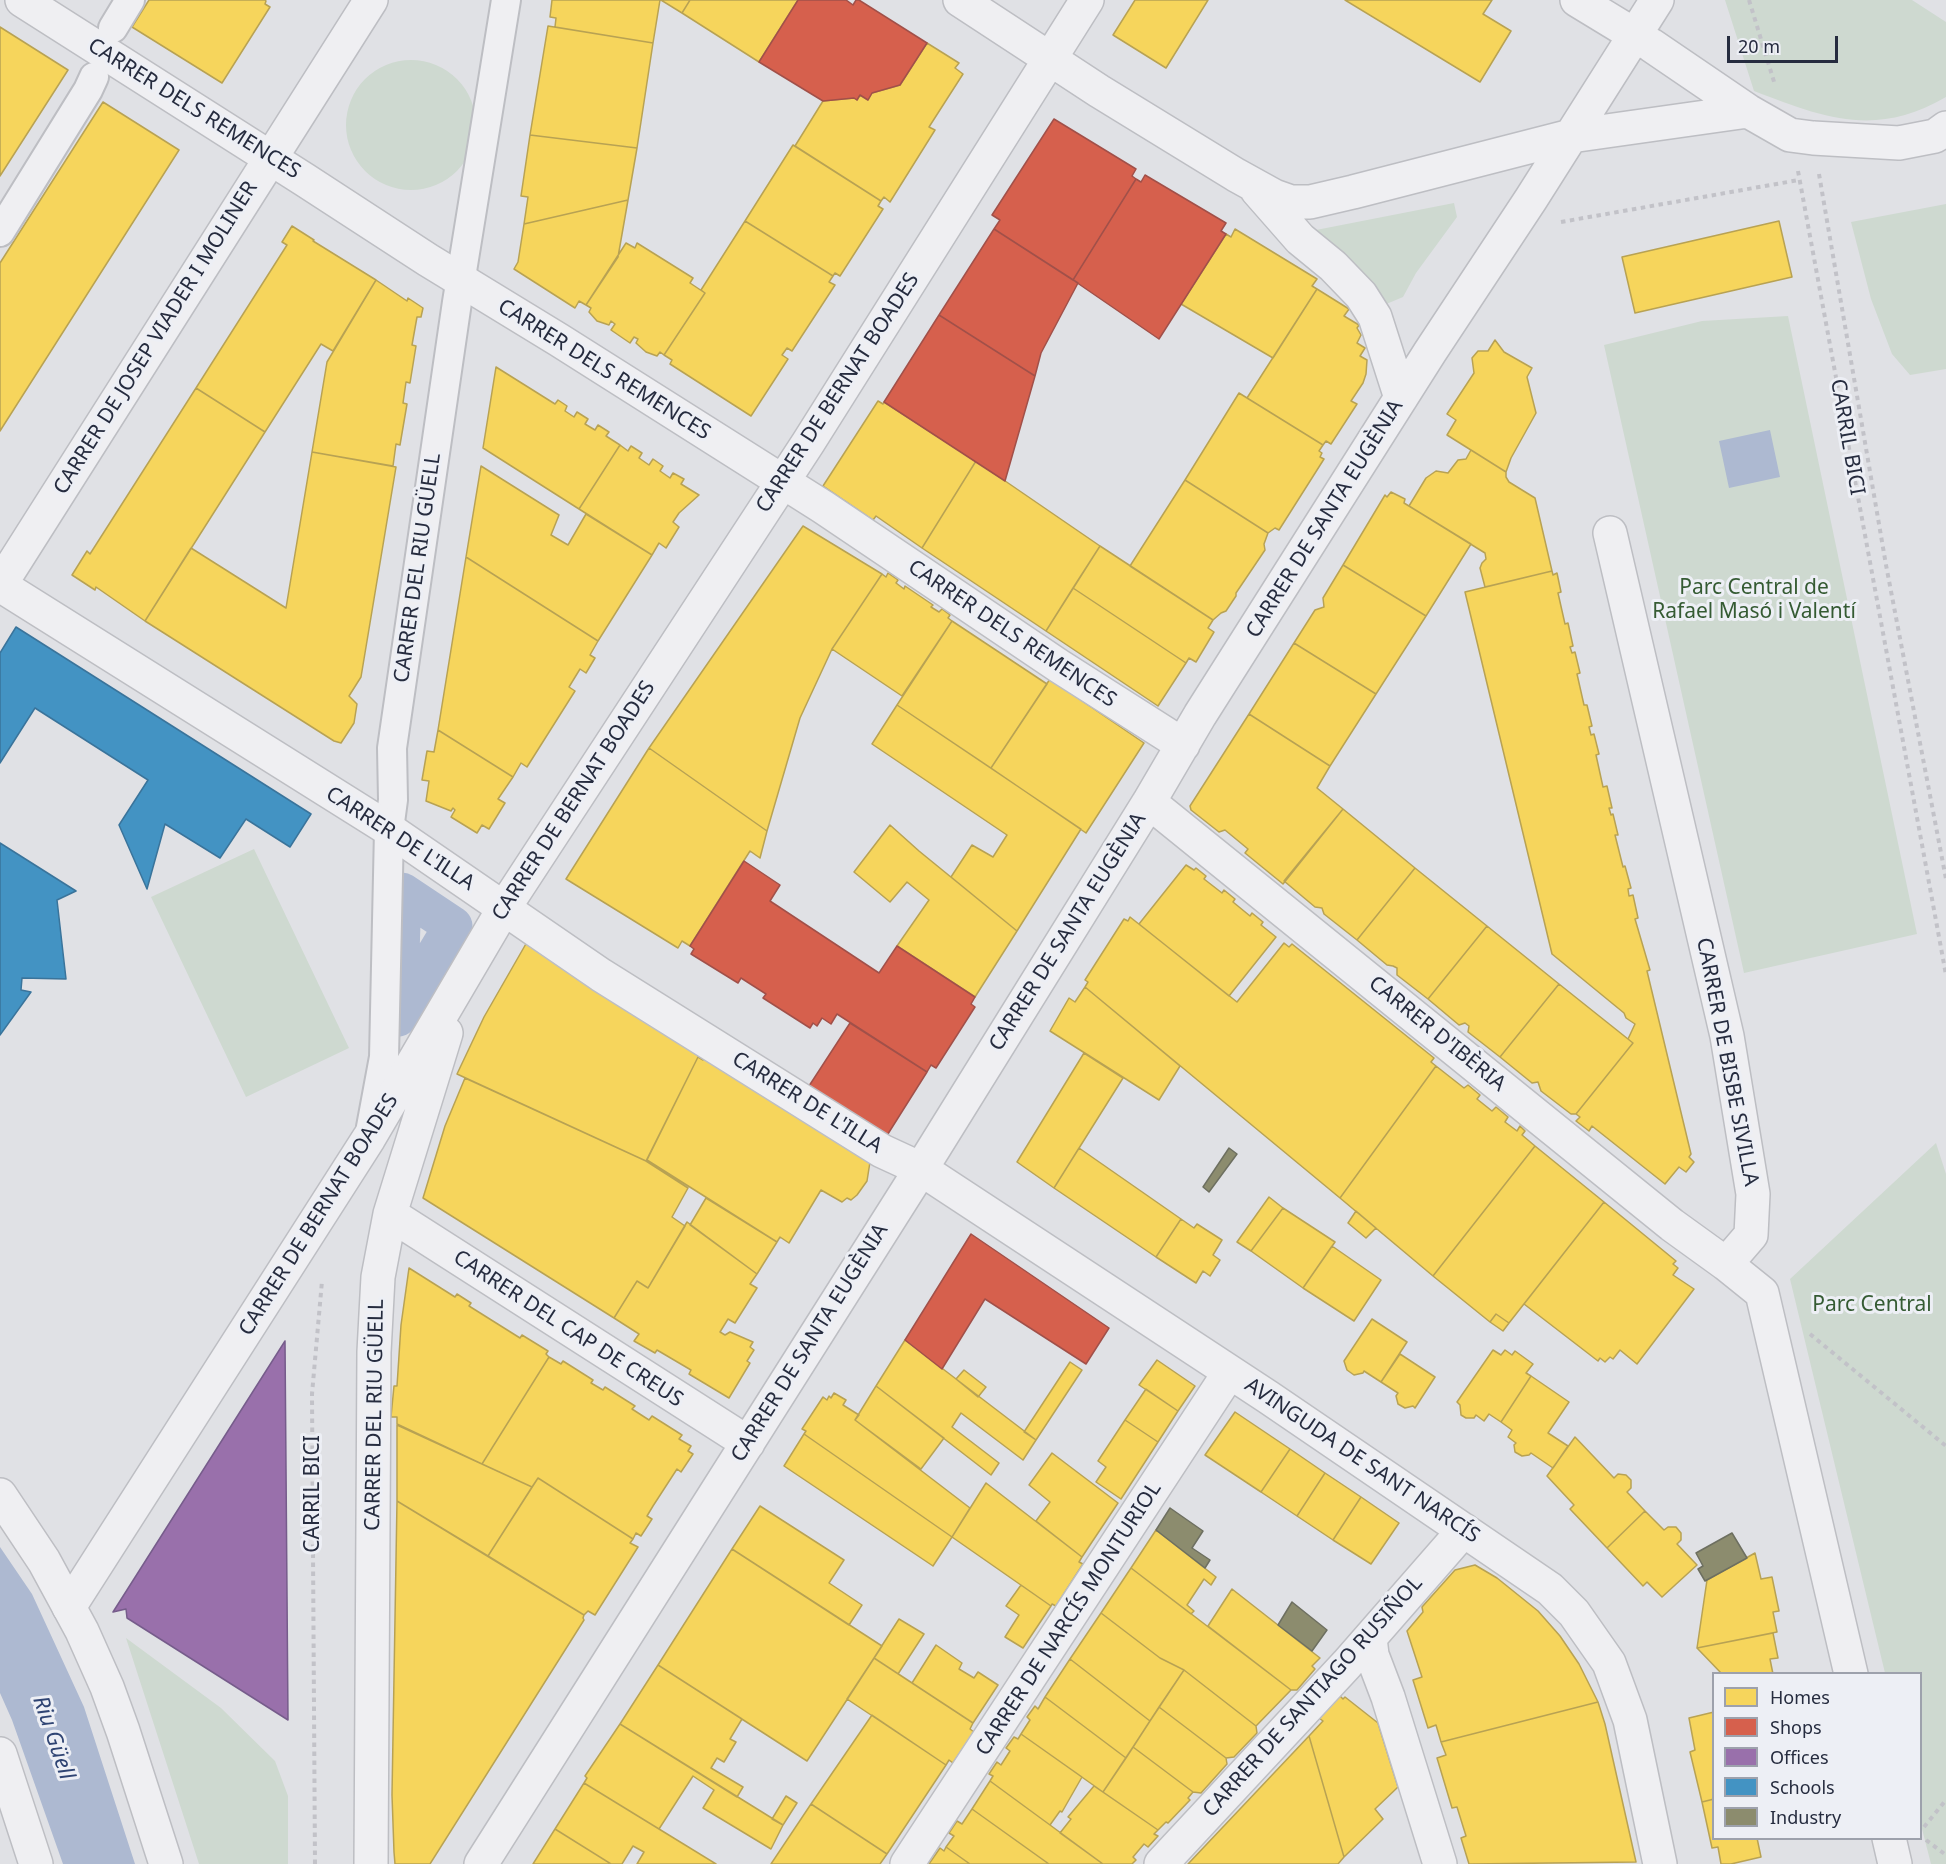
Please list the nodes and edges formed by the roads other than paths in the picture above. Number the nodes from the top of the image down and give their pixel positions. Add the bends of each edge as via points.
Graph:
1 (22, 0) edge
2 (130, 0) edge
3 (371, 0) edge
4 (506, 0) edge
5 (960, 0) edge
6 (1087, 0) edge
7 (1577, 0) edge
8 (1657, 0) edge
9 (113, 28) dead end
10 (1635, 35) junction
11 (1050, 57) junction
12 (94, 77) dead end
13 (1748, 111) junction
14 (1946, 128) edge
15 (1571, 136) junction
16 (271, 158) junction
17 (1250, 182) junction
18 (0, 232) edge
19 (461, 280) junction
20 (1401, 398) junction
21 (782, 482) junction
22 (1610, 533) dead end
23 (0, 585) edge
24 (1183, 745) junction
25 (1149, 802) junction
26 (389, 830) junction
27 (504, 908) junction
28 (463, 978) junction
29 (369, 1138) junction
30 (921, 1169) junction
31 (390, 1214) junction
32 (1726, 1264) junction
33 (1229, 1373) junction
34 (748, 1443) junction
35 (0, 1495) edge
36 (1464, 1530) junction
37 (69, 1607) junction
38 (1370, 1638) junction
39 (1851, 1672) edge
40 (2, 1769) edge
41 (1889, 1840) edge
42 (36, 1864) edge
43 (166, 1864) edge
44 (371, 1864) edge
45 (481, 1864) edge
46 (907, 1864) edge
47 (1161, 1864) edge
48 (1440, 1864) edge
49 (1660, 1864) edge
50 (1895, 1864) edge

1 - 16 street, CARRER DELS REMENCES
2 - 9 street
3 - 16 street, CARRER DE JOSEP VIADER I MOLINER
4 - 19 street, CARRER DEL RIU GÜELL
5 - 11 street
6 - 11 street, CARRER DE BERNAT BOADES
7 - 10 street
8 - 10 street, CARRER DE SANTA EUGÈNIA
10 - 13 street
10 - 15 street, CARRER DE SANTA EUGÈNIA
11 - 17 street
11 - 21 street, CARRER DE BERNAT BOADES
12 - 18 street
13 - 14 street via 1790,135 1814,138 1899,143 1935,136
13 - 15 street
15 - 17 street via 1310,202 1291,202
15 - 20 street, CARRER DE SANTA EUGÈNIA
16 - 19 street, CARRER DELS REMENCES
16 - 23 street, CARRER DE JOSEP VIADER I MOLINER
17 - 20 street via 1300,240 1361,295 1375,317
19 - 21 street, CARRER DELS REMENCES
19 - 26 street, CARRER DEL RIU GÜELL via 392,748
20 - 24 street, CARRER DE SANTA EUGÈNIA
21 - 24 street, CARRER DELS REMENCES
21 - 27 street, CARRER DE BERNAT BOADES
22 - 32 street, CARRER DE BISBE SIVILLA via 1727,1036 1753,1194 1751,1235
23 - 26 street, CARRER DE L'ILLA
24 - 25 street, CARRER DE SANTA EUGÈNIA
25 - 30 street, CARRER DE SANTA EUGÈNIA
25 - 32 street, CARRER D'IBÈRIA via 1672,1225
26 - 27 street, CARRER DE L'ILLA
26 - 29 street, CARRER DEL RIU GÜELL via 384,1057
27 - 28 street, CARRER DE BERNAT BOADES
27 - 30 street, CARRER DE L'ILLA via 701,1038 882,1151
28 - 29 street, CARRER DE BERNAT BOADES
28 - 31 street, CARRER DEL RIU GÜELL
29 - 37 street, CARRER DE BERNAT BOADES
30 - 33 street, AVINGUDA DE SANT NARCÍS
30 - 34 street, CARRER DE SANTA EUGÈNIA
31 - 34 street, CARRER DEL CAP DE CREUS
31 - 44 street, CARRER DEL RIU GÜELL via 378,1277 374,1352
32 - 39 street via 1762,1293
33 - 36 street, AVINGUDA DE SANT NARCÍS
33 - 46 street, CARRER DE NARCÍS MONTURIOL
34 - 45 street, CARRER DE SANTA EUGÈNIA
35 - 37 street
36 - 38 street, CARRER DE SANTIAGO RUSIÑOL
36 - 49 street, AVINGUDA DE SANT NARCÍS via 1550,1589 1574,1613 1609,1663 1630,1720
37 - 43 street via 107,1687
38 - 47 street, CARRER DE SANTIAGO RUSIÑOL
38 - 48 street via 1372,1655
40 - 42 street
41 - 50 street

